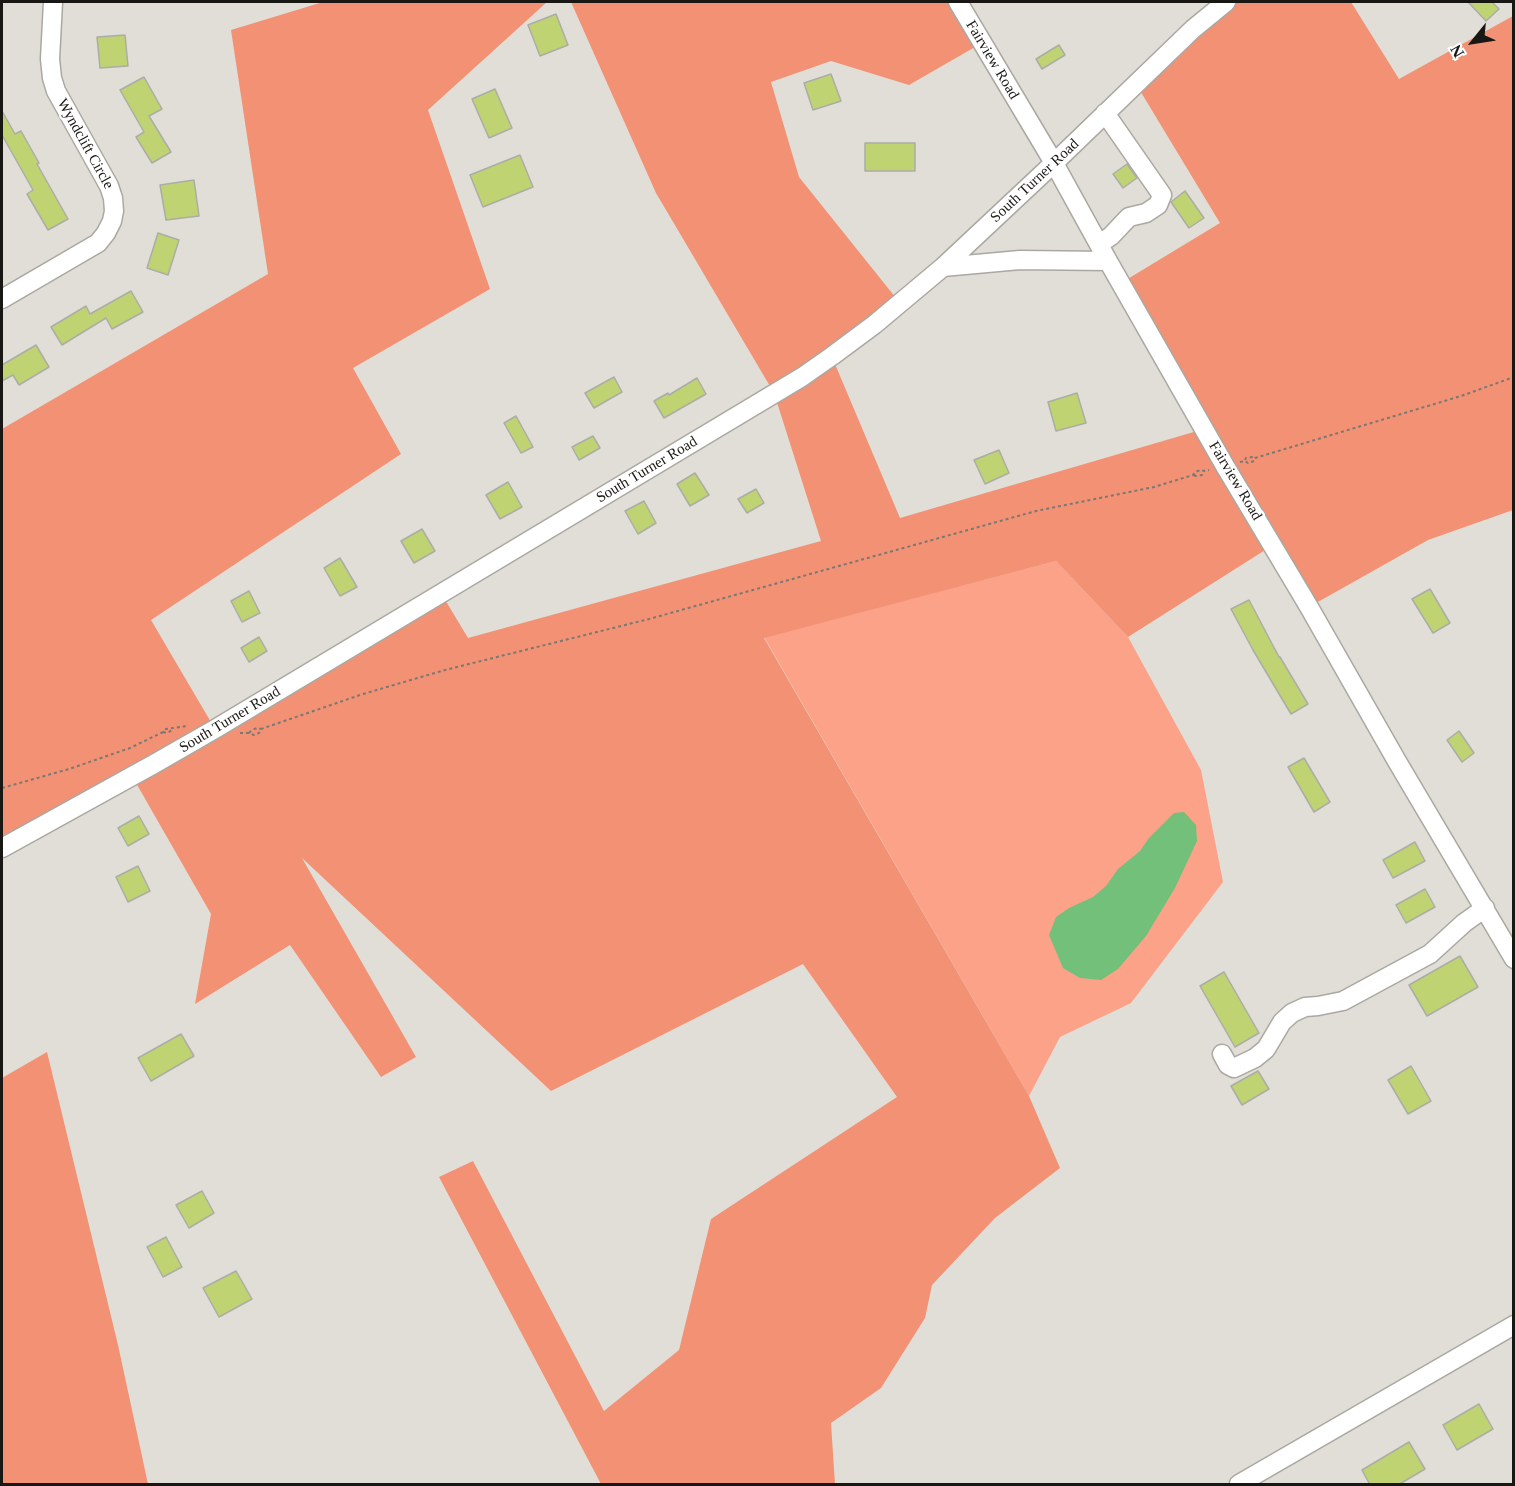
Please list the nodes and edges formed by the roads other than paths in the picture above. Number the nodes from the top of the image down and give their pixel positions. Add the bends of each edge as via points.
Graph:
1 (53, 2) edge
2 (958, 2) edge
3 (1226, 2) edge
4 (1105, 113) junction
5 (1054, 163) junction
6 (1099, 244) junction
7 (1108, 261) junction
8 (943, 267) junction
9 (2, 299) edge
10 (2, 848) edge
11 (1485, 908) junction
12 (1514, 959) edge
13 (1222, 1054) dead end
14 (1514, 1325) edge
15 (1239, 1485) edge

1 - 9 street, Wyndclift Circle via 52,78 109,186 114,211 98,243
2 - 5 street, Fairview Road
3 - 4 street, South Turner Road
4 - 5 street, South Turner Road
4 - 6 street via 1162,195 1158,205 1130,217
5 - 6 street, Fairview Road
5 - 8 street, South Turner Road
6 - 7 street, Fairview Road
7 - 8 street via 1020,260
7 - 11 street, Fairview Road
8 - 10 street, South Turner Road via 875,324 801,377 215,729
11 - 12 street, Fairview Road
11 - 13 street via 1431,954 1343,1001 1292,1013 1256,1058 1234,1068
14 - 15 street

